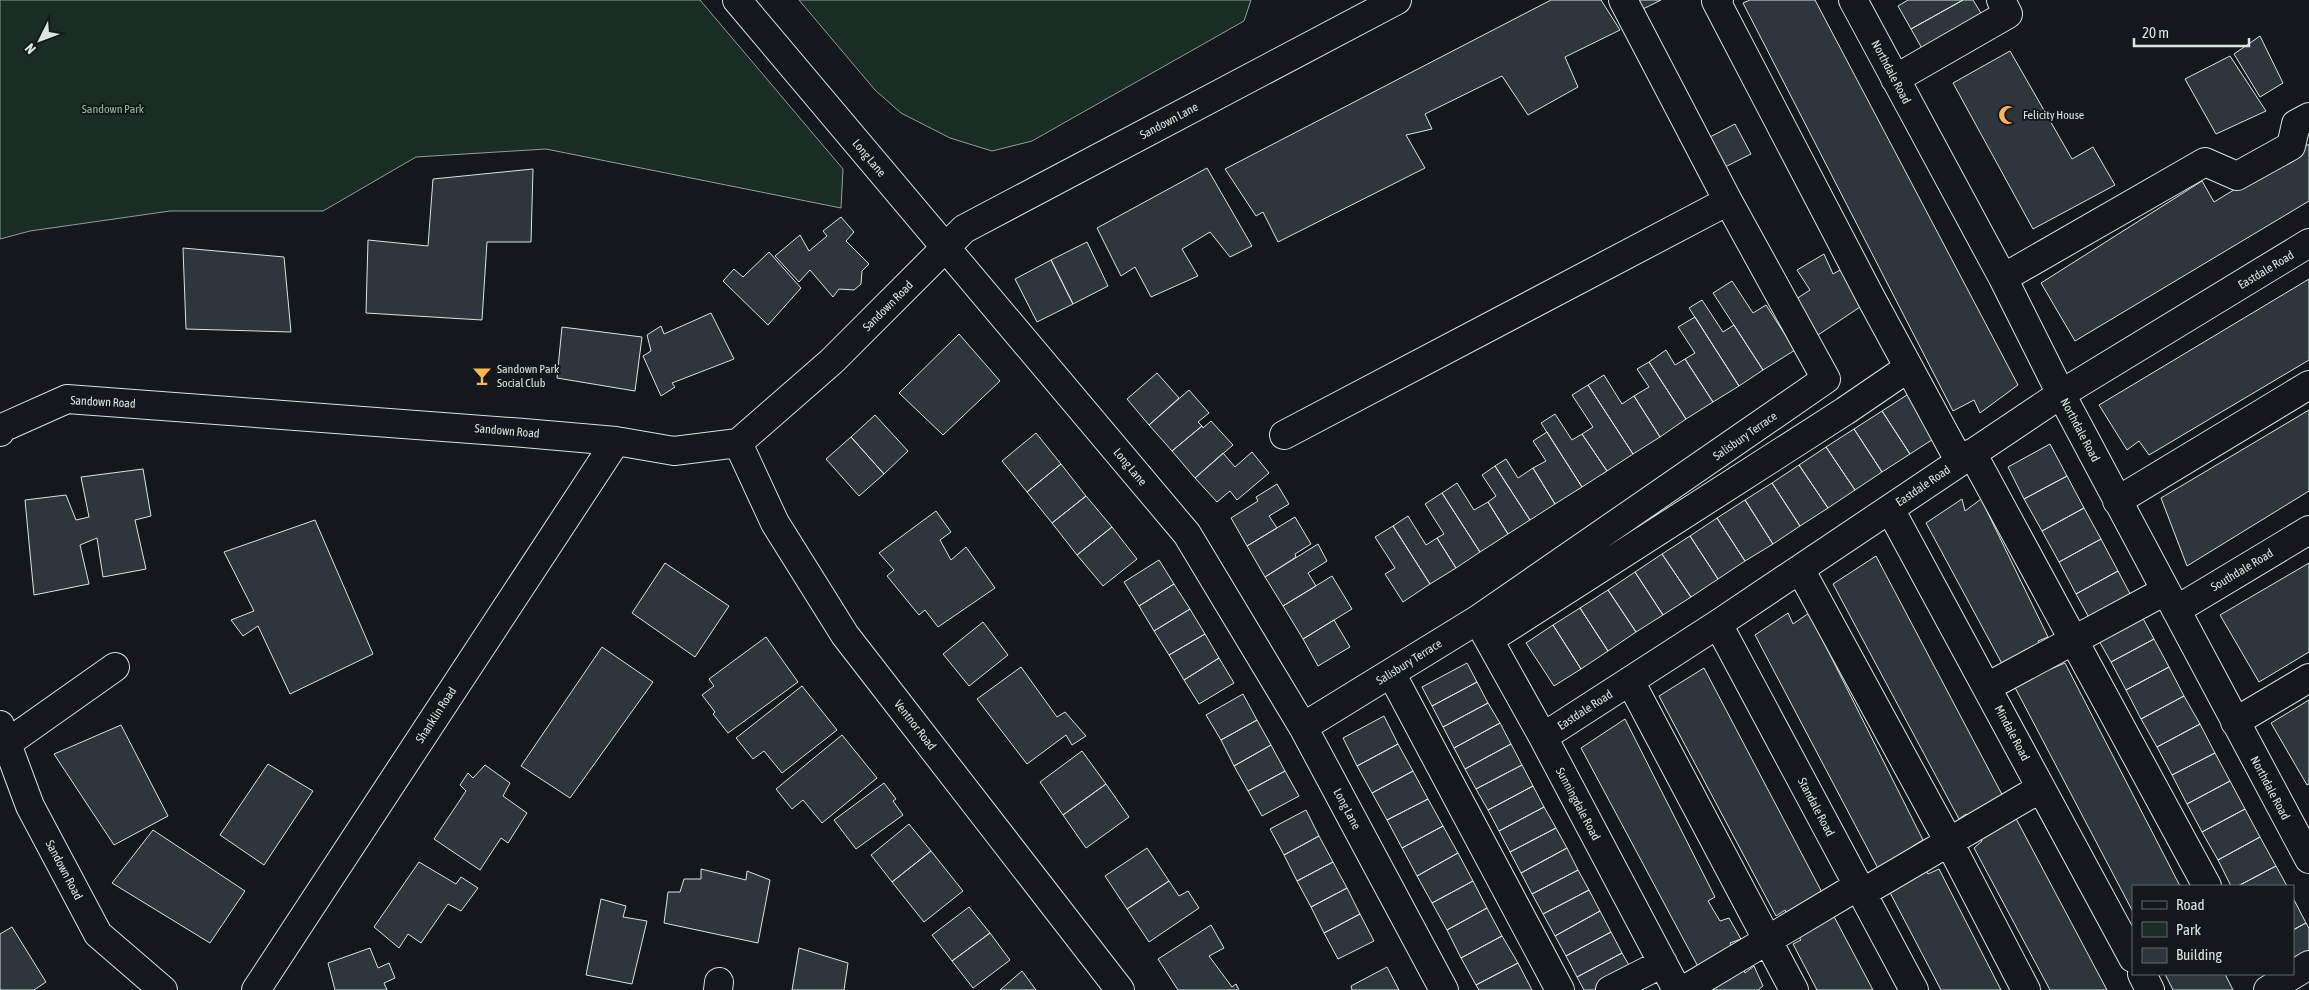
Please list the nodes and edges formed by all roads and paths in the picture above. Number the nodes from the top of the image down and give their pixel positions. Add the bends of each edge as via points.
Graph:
1 (737, 0) edge
2 (1397, 0) edge
3 (1623, 0) edge
4 (1719, 0) edge
5 (1853, 0) edge
6 (2002, 0) edge
7 (1895, 79) junction
8 (2309, 117) edge
9 (1728, 201) junction
10 (2309, 243) edge
11 (946, 249) junction
12 (2003, 278) junction
13 (1908, 368) junction
14 (2309, 385) edge
15 (2061, 394) junction
16 (0, 432) edge
17 (1284, 435) dead end
18 (616, 441) junction
19 (738, 443) junction
20 (1966, 457) junction
21 (2117, 501) junction
22 (1890, 509) junction
23 (2309, 530) edge
24 (1800, 569) junction
25 (2170, 600) junction
26 (1718, 624) junction
27 (1483, 630) junction
28 (2073, 640) junction
29 (115, 667) dead end
30 (1391, 673) junction
31 (2309, 678) edge
32 (1630, 681) junction
33 (1987, 687) junction
34 (2235, 722) junction
35 (1303, 727) junction
36 (3, 734) edge
37 (1543, 737) junction
38 (2041, 788) junction
39 (2301, 826) edge
40 (1949, 842) junction
41 (2309, 859) edge
42 (2206, 885) edge
43 (1860, 890) junction
44 (1768, 940) junction
45 (2132, 956) edge
46 (1663, 963) junction
47 (2309, 965) edge
48 (2294, 974) edge
49 (2142, 975) edge
50 (2255, 975) edge
51 (2293, 975) edge
52 (163, 990) edge
53 (256, 990) edge
54 (1120, 990) edge
55 (1444, 990) edge
56 (1560, 990) edge
57 (1610, 990) edge
58 (1677, 990) edge
59 (1684, 990) edge
60 (1794, 990) edge
61 (1914, 990) edge
62 (2026, 990) edge
63 (2150, 990) edge
64 (2263, 990) edge
65 (2268, 990) edge

1 - 11 street, Long Lane
2 - 11 street, Sandown Lane via 964,229
3 - 9 street, Salisbury Terrace
4 - 13 street via 1716,1
5 - 7 street, Northdale Road
6 - 7 street via 2008,14
7 - 12 street, Northdale Road
8 - 12 street via 2296,124 2291,146 2237,176 2205,162
9 - 17 street
9 - 27 street, Salisbury Terrace via 1826,379
10 - 15 street, Eastdale Road
11 - 19 street, Sandown Road via 832,361
11 - 35 street, Long Lane via 1187,534
12 - 15 street, Northdale Road
13 - 20 street
13 - 27 street via 1845,411
14 - 21 street
15 - 20 street, Eastdale Road
15 - 21 street, Northdale Road
16 - 18 street, Sandown Road via 2,428 67,400
18 - 19 street, Sandown Road via 674,451
18 - 53 street, Shanklin Road
19 - 54 street, Ventnor Road via 775,522 846,636
20 - 22 street, Eastdale Road
20 - 28 street
21 - 25 street, Northdale Road
22 - 24 street, Eastdale Road
22 - 33 street, Mindale Road
23 - 25 street, Southdale Road
24 - 26 street, Eastdale Road
24 - 40 street
25 - 28 street, Southdale Road
25 - 34 street, Northdale Road
26 - 32 street, Eastdale Road
26 - 43 street, Standale Road
27 - 30 street, Salisbury Terrace
27 - 37 street, Sunningdale Road
28 - 33 street, Southdale Road
28 - 42 street
29 - 36 street
30 - 35 street, Salisbury Terrace
30 - 56 street
31 - 34 street
32 - 37 street, Eastdale Road
32 - 44 street
33 - 38 street, Mindale Road
34 - 39 street, Northdale Road
35 - 55 street, Long Lane
36 - 52 street, Sandown Road via 30,806 98,934
37 - 46 street, Sunningdale Road
38 - 40 street
38 - 45 street, Mindale Road
39 - 41 street, Northdale Road
40 - 43 street
40 - 62 street
43 - 44 street
43 - 61 street, Standale Road
44 - 59 street
44 - 60 street
46 - 57 street
46 - 58 street, Sunningdale Road
47 - 48 street
49 - 63 street
50 - 64 street
51 - 65 street

